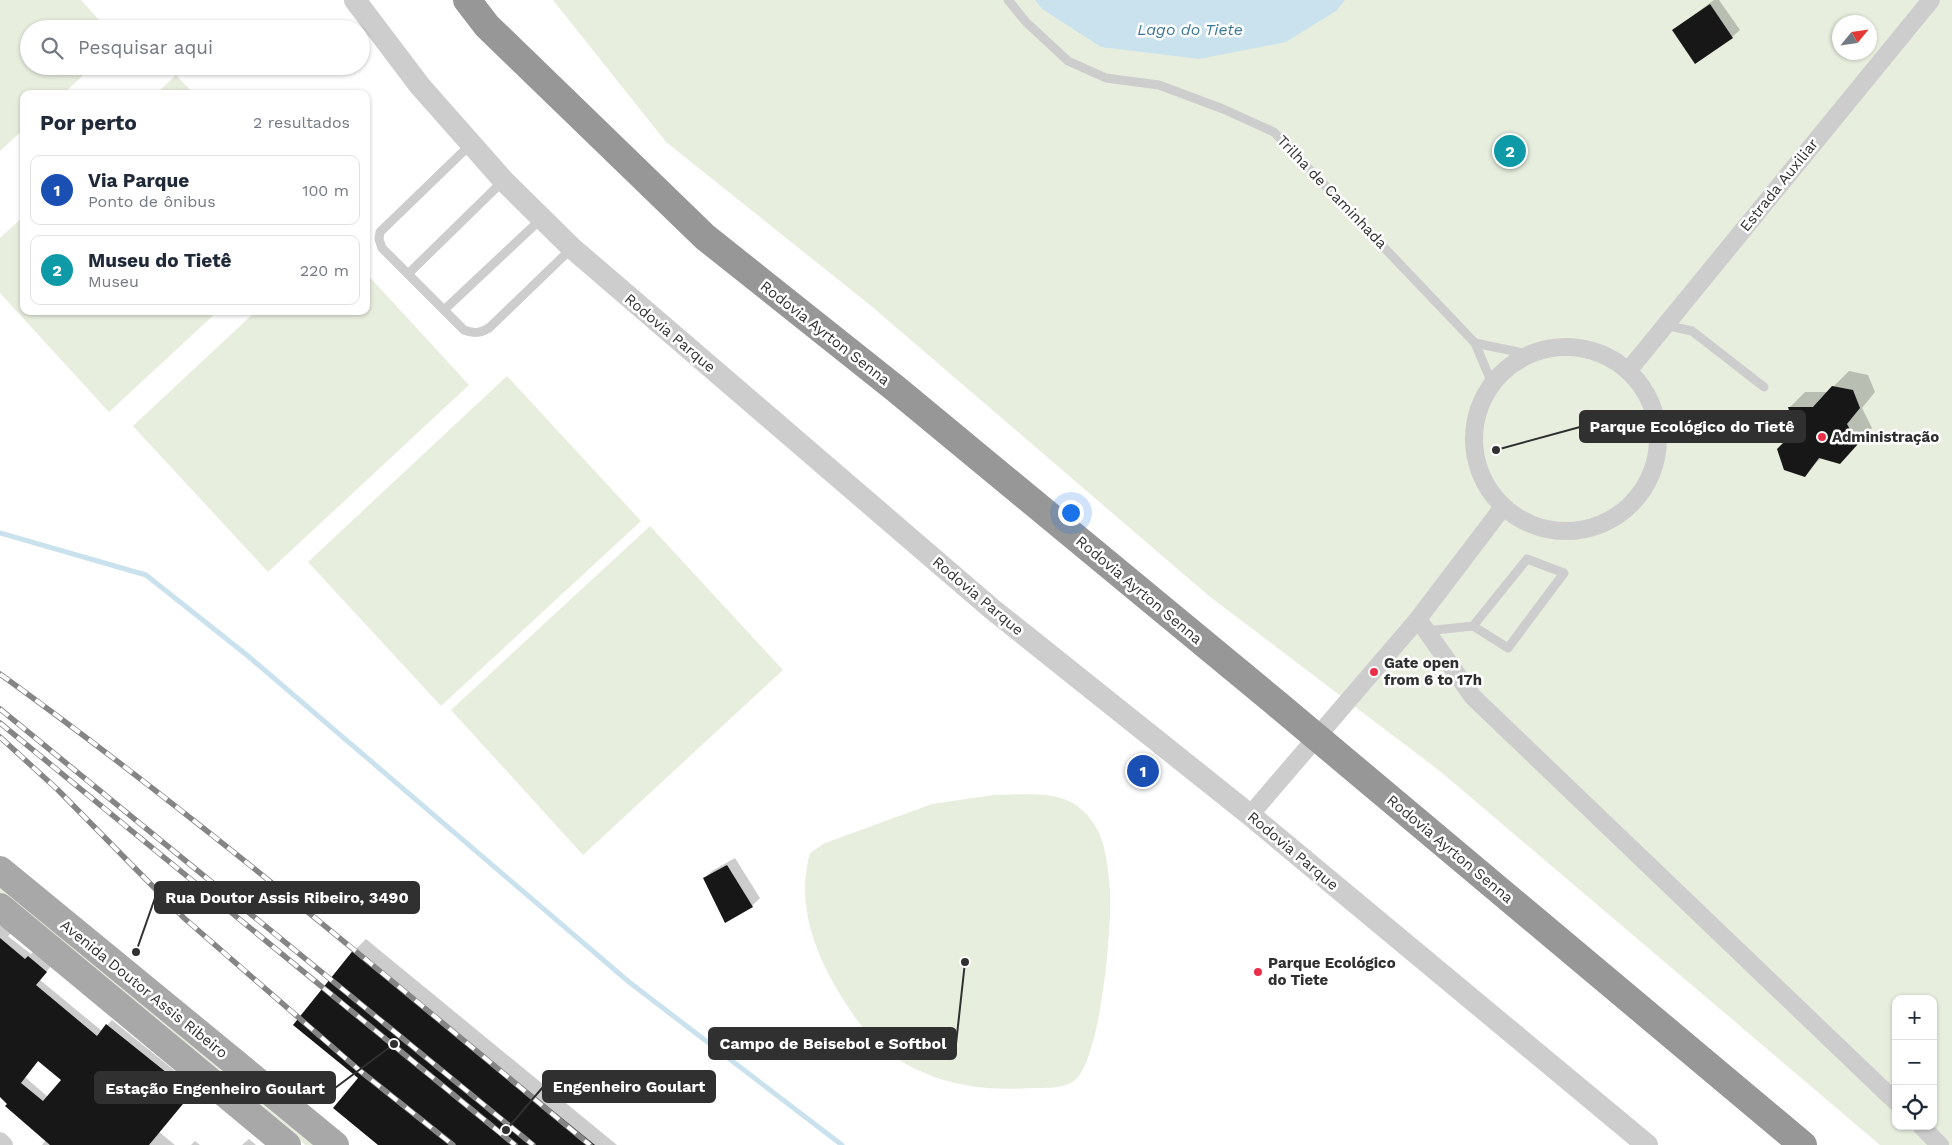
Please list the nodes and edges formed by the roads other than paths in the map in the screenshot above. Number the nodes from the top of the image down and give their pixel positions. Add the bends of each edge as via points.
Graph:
1 (355, 0) edge
2 (467, 0) edge
3 (1008, 0) edge
4 (1930, 0) edge
5 (471, 144) junction
6 (504, 181) junction
7 (542, 219) junction
8 (572, 248) junction
9 (408, 274) junction
10 (444, 310) junction
11 (1664, 325) junction
12 (1475, 343) junction
13 (1528, 354) junction
14 (1628, 371) junction
15 (1491, 381) junction
16 (1764, 386) dead end
17 (1503, 507) junction
18 (1422, 625) junction
19 (1474, 626) junction
20 (1250, 815) junction
21 (0, 870) edge
22 (0, 908) edge
23 (1892, 1098) edge
24 (1925, 1130) edge
25 (0, 1141) edge
26 (326, 1142) edge
27 (4, 1145) edge
28 (287, 1145) edge
29 (1647, 1145) edge
30 (1803, 1145) edge
31 (1940, 1145) edge

1 - 5 street, Rodovia Parque via 420,86
2 - 30 highway, Rodovia Ayrton Senna via 487,26 705,237 896,389 1276,703
3 - 12 lane, Trilha de Caminhada via 1026,22 1068,61 1106,78 1159,85 1274,132
4 - 11 street, Estrada Auxiliar
5 - 6 street, Rodovia Parque
5 - 9 lane via 380,232 382,248
6 - 7 street, Rodovia Parque
6 - 9 lane
7 - 8 street, Rodovia Parque
7 - 10 lane
8 - 10 lane via 489,328 471,333
8 - 20 street, Rodovia Parque via 992,609
9 - 10 lane
11 - 14 street, Estrada Auxiliar
11 - 16 lane via 1692,331
12 - 13 lane
12 - 15 lane, Trilha de Caminhada
13 - 14 street via 1550,348 1578,348 1605,355
13 - 15 street
14 - 17 street via 1652,406 1658,448 1645,488 1623,513 1594,528 1562,532 1530,525
15 - 17 street via 1475,426 1475,455 1485,483
17 - 18 street
18 - 19 lane
18 - 20 street
18 - 23 street via 1473,697
19 - 19 lane via 1528,559 1564,572 1508,648
20 - 29 street, Rodovia Parque
21 - 26 main road, Avenida Doutor Assis Ribeiro
22 - 28 main road, Avenida Doutor Assis Ribeiro
24 - 31 street
25 - 27 street

